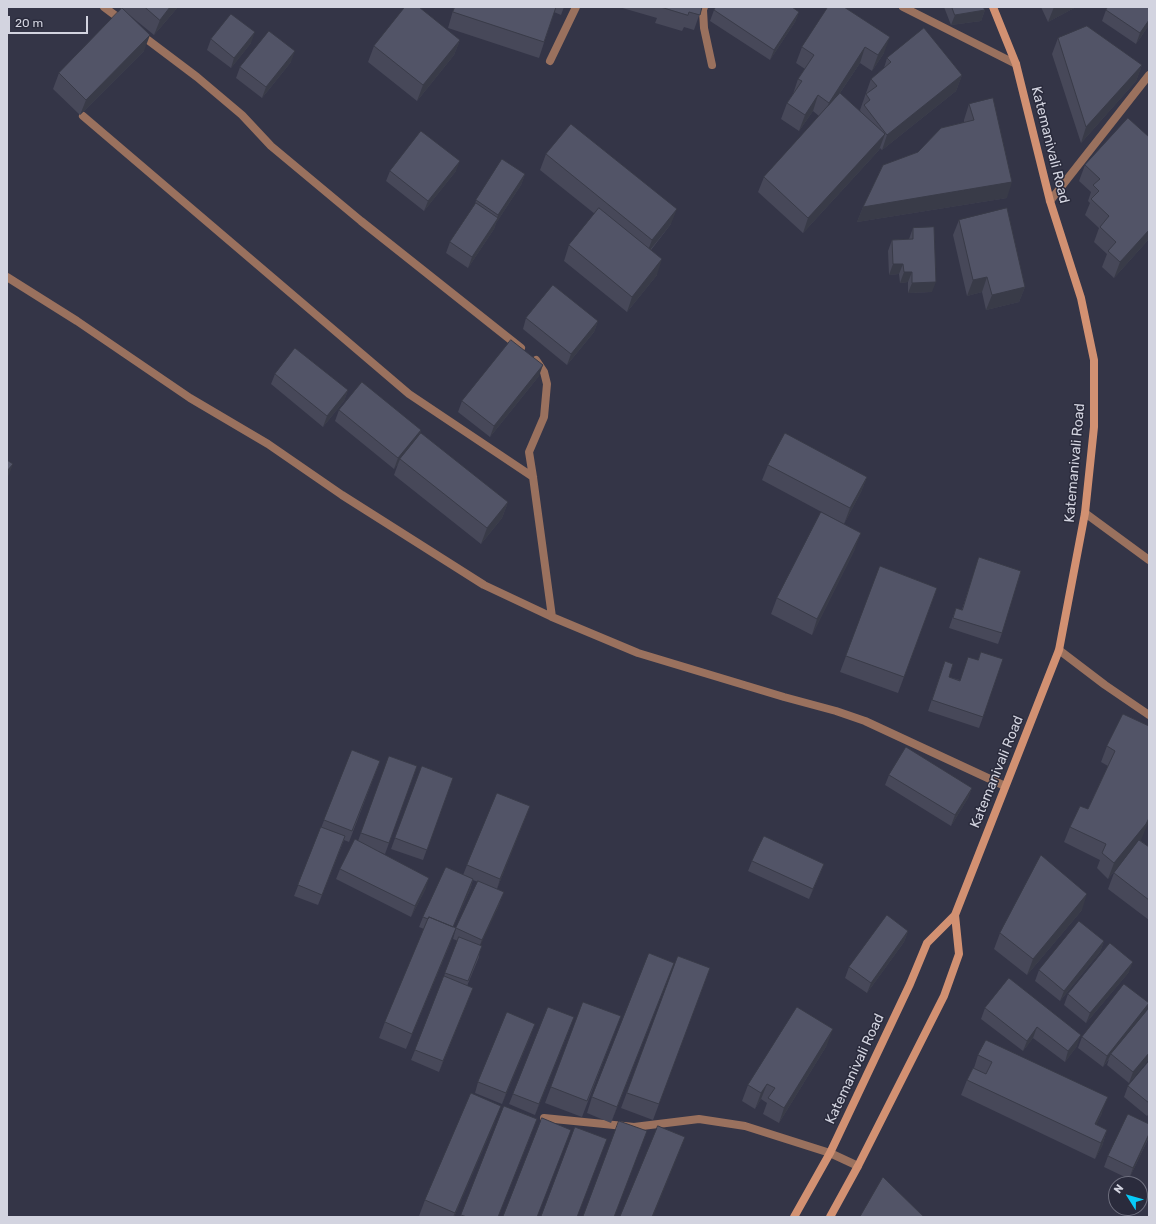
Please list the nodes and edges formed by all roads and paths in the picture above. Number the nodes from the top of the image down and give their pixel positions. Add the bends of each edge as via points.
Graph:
1 (104, 7) edge
2 (576, 7) edge
3 (704, 7) edge
4 (903, 7) edge
5 (993, 7) edge
6 (550, 61) dead end
7 (1016, 64) junction
8 (712, 65) dead end
9 (1146, 75) edge
10 (83, 116) edge
11 (1050, 201) junction
12 (7, 277) edge
13 (533, 477) junction
14 (1085, 513) junction
15 (1149, 560) edge
16 (552, 617) junction
17 (1059, 650) junction
18 (1149, 715) edge
19 (1005, 786) junction
20 (955, 915) junction
21 (544, 1118) edge
22 (830, 1153) junction
23 (858, 1166) junction
24 (794, 1217) edge
25 (830, 1217) edge

1 - 13 street via 197,77 242,115 271,146 535,359 548,384 544,417 529,452
2 - 6 street
3 - 8 street via 704,28
4 - 7 street
5 - 7 main road, Katemanivali Road
7 - 11 main road, Katemanivali Road
9 - 11 street via 1116,123
10 - 13 street via 409,394
11 - 14 main road, Katemanivali Road via 1081,298 1094,360 1094,427
12 - 16 street via 190,398 268,444 342,495 484,585
13 - 16 street
14 - 15 street
14 - 17 main road, Katemanivali Road
16 - 19 street via 638,653 865,721
17 - 18 street
17 - 19 main road, Katemanivali Road
19 - 20 main road, Katemanivali Road
20 - 22 main road, Katemanivali Road via 927,942 910,984
20 - 23 main road, Katemanivali Road via 959,954 944,996
21 - 22 street via 634,1127 699,1119 745,1126
22 - 23 street
22 - 24 main road, Katemanivali Road
23 - 25 main road, Katemanivali Road

